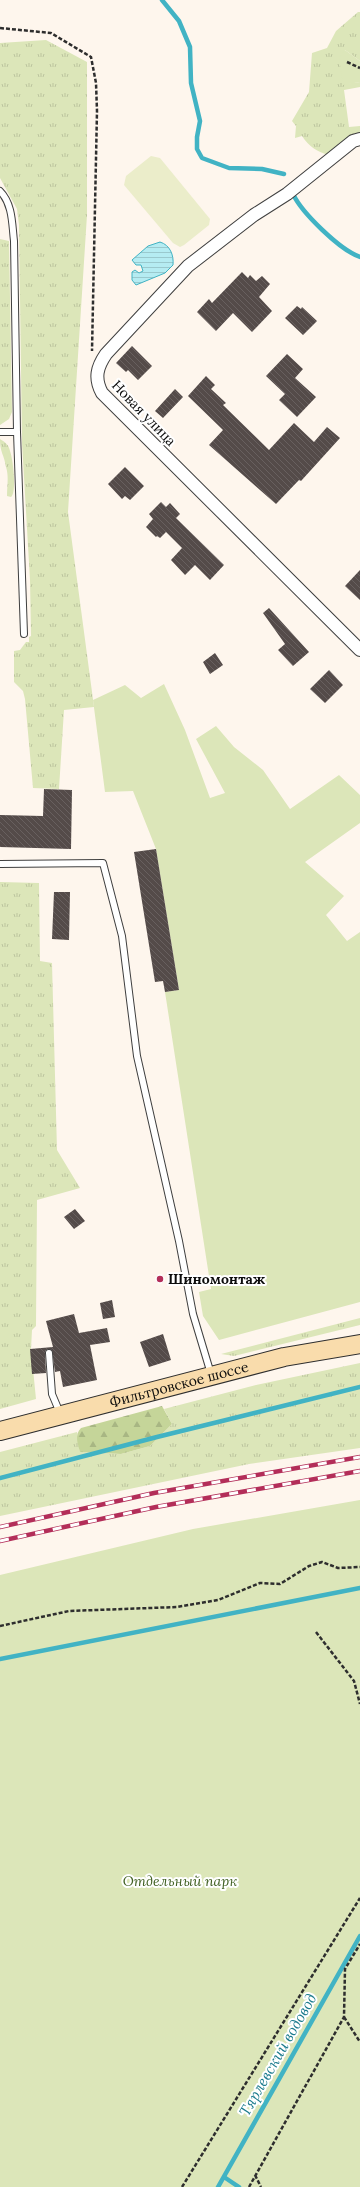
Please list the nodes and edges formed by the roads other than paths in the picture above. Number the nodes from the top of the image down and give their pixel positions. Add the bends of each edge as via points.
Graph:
1 (360, 139) edge
2 (0, 191) edge
3 (0, 432) edge
4 (17, 432) junction
5 (24, 634) dead end
6 (360, 650) edge
7 (0, 864) edge
8 (360, 1338) edge
9 (360, 1344) edge
10 (318, 1350) junction
11 (49, 1353) dead end
12 (211, 1376) junction
13 (60, 1415) junction
14 (0, 1430) edge

1 - 6 street, Новая улица via 188,266 100,362 97,378 102,393
2 - 4 lane via 11,212 14,241
3 - 4 lane
4 - 5 lane
7 - 12 lane via 103,863 122,936 137,1056 193,1314
8 - 10 street
9 - 10 main road, Фильтровское шоссе
10 - 12 main road, Фильтровское шоссе via 284,1356
11 - 13 lane via 52,1394
12 - 13 main road, Фильтровское шоссе
13 - 14 main road, Фильтровское шоссе

